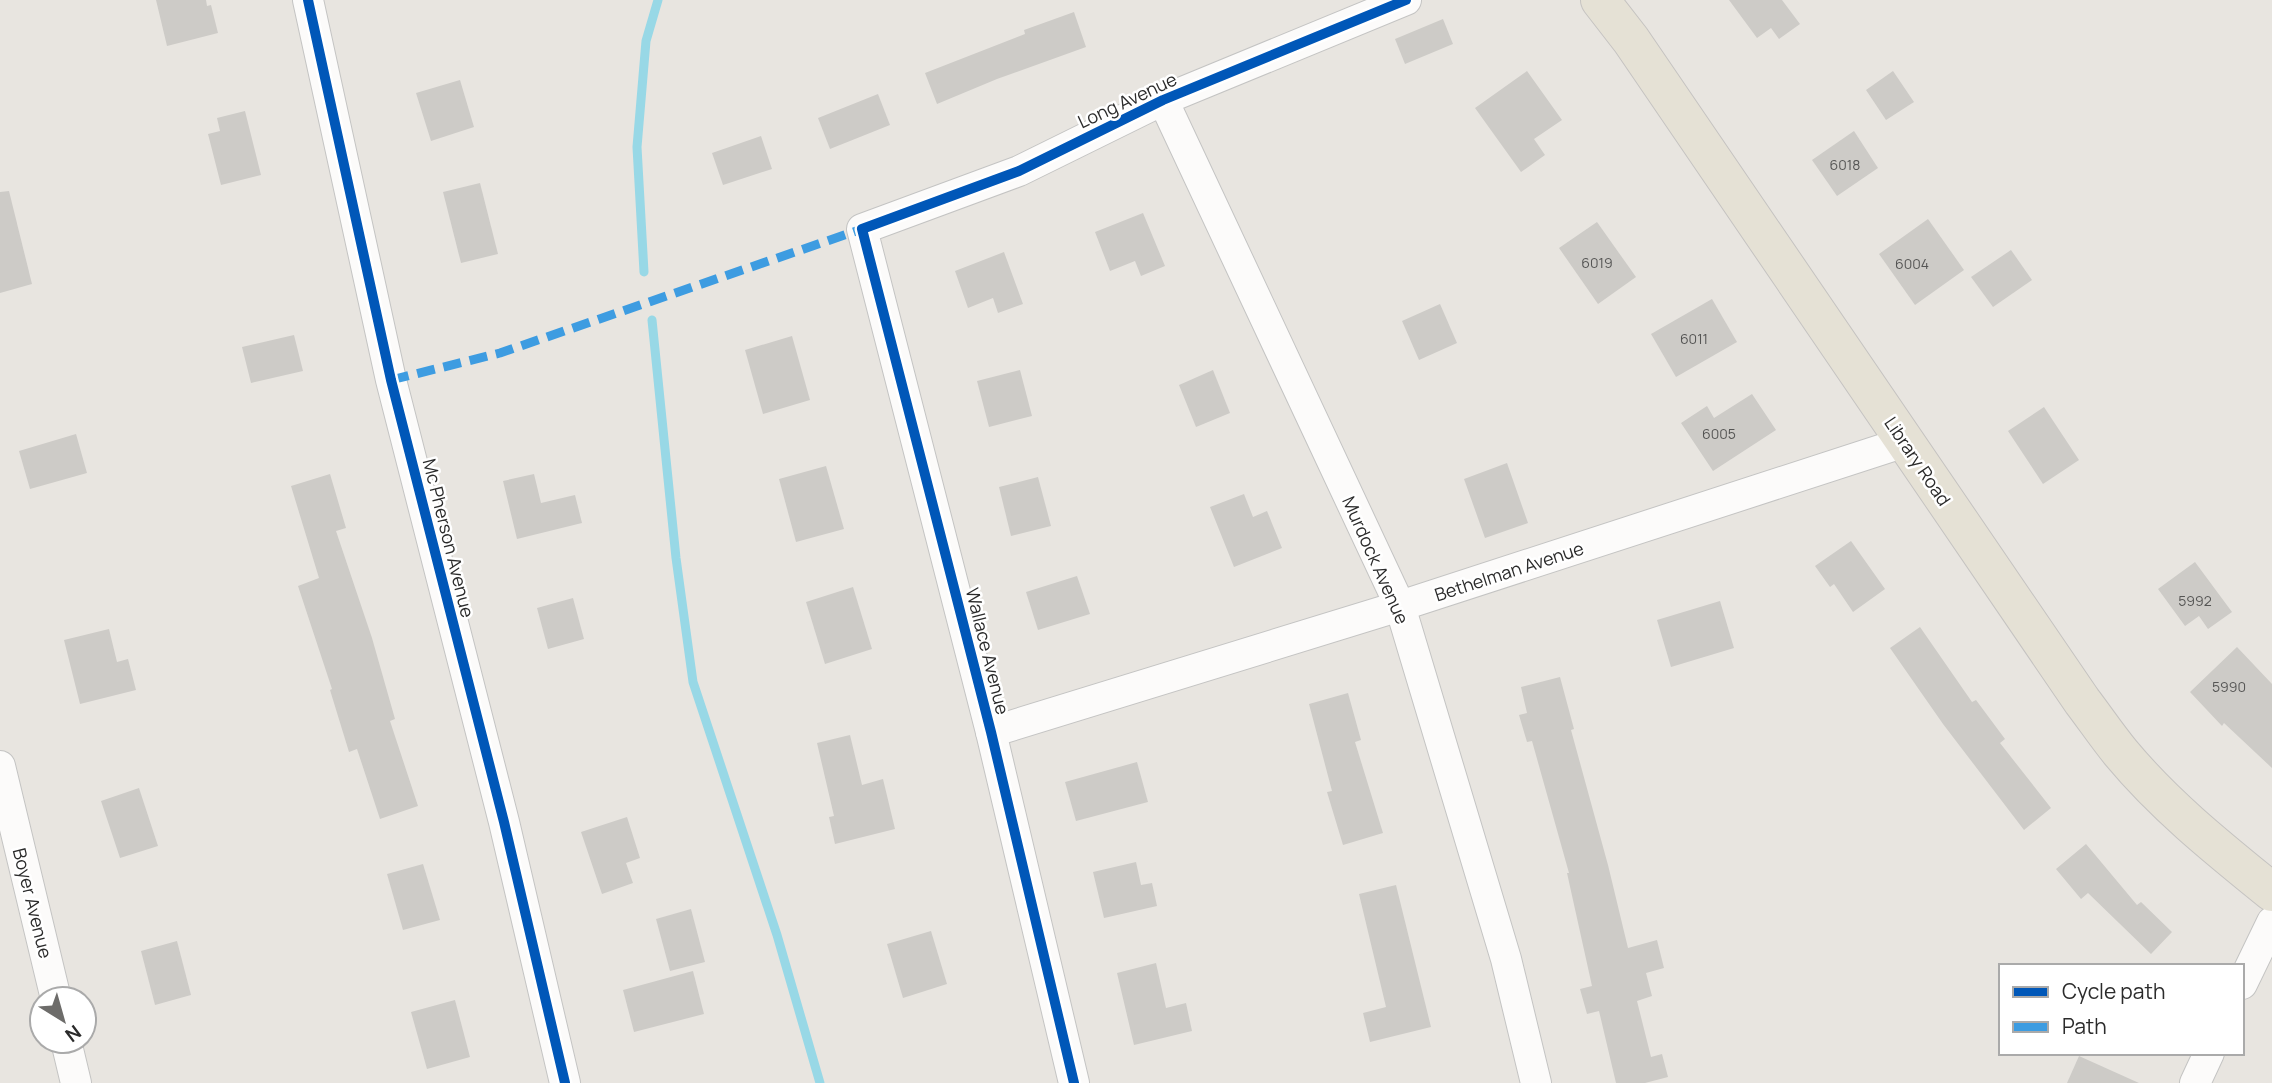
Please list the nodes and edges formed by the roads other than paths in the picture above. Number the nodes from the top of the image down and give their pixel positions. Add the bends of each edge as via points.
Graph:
1 (308, 0) edge
2 (1406, 0) edge
3 (1600, 0) edge
4 (1163, 100) junction
5 (862, 229) joint
6 (1905, 442) junction
7 (1400, 606) junction
8 (991, 732) junction
9 (0, 766) edge
10 (2272, 892) edge
11 (2272, 922) edge
12 (2244, 980) edge
13 (53, 985) edge
14 (69, 1055) edge
15 (2208, 1055) edge
16 (76, 1083) edge
17 (565, 1083) edge
18 (1074, 1083) edge
19 (1536, 1083) edge
20 (2195, 1083) edge

1 - 17 street, Mc Pherson Avenue via 391,380
2 - 4 street, Long Avenue
3 - 6 main road, Library Road
4 - 5 street, Long Avenue via 1019,171
4 - 7 street, Murdock Avenue
5 - 8 street, Wallace Avenue
6 - 7 street, Bethelman Avenue
6 - 10 main road, Library Road via 2122,754 2189,822
7 - 8 street, Bethelman Avenue
7 - 19 street, Murdock Avenue via 1506,959
8 - 18 street, Wallace Avenue
9 - 13 street, Boyer Avenue
11 - 12 street
14 - 16 street
15 - 20 street

